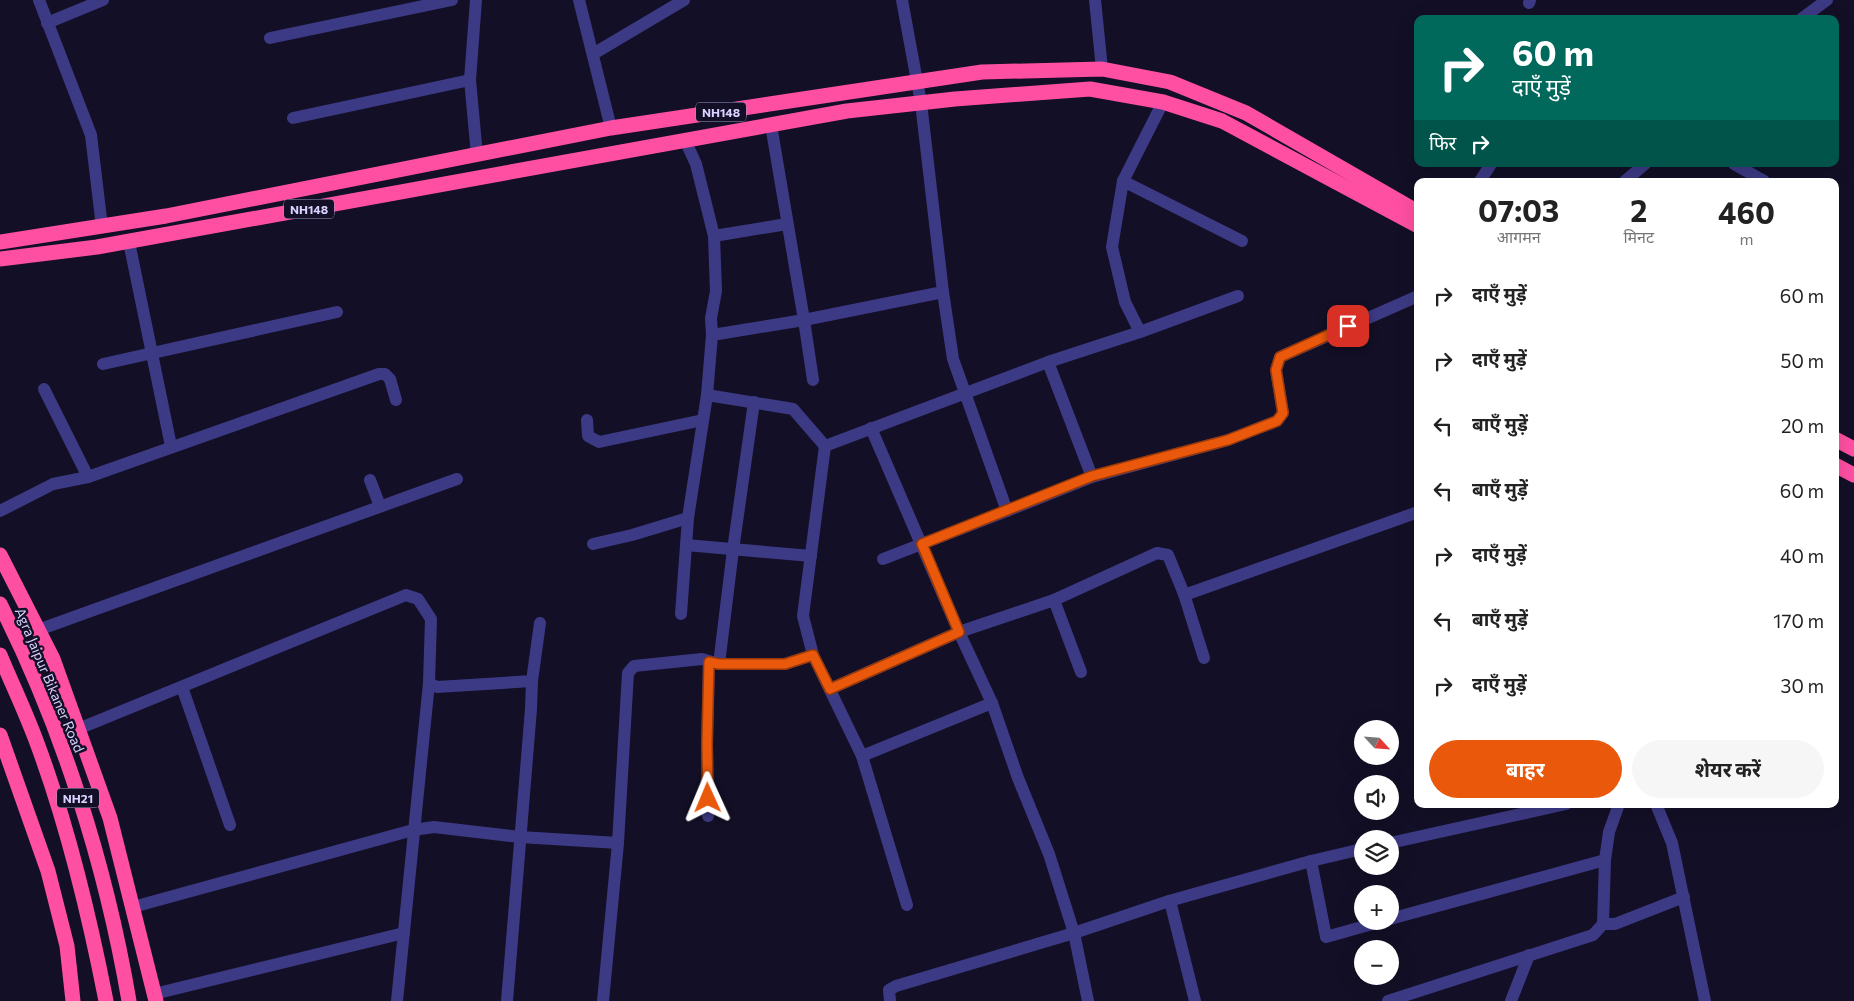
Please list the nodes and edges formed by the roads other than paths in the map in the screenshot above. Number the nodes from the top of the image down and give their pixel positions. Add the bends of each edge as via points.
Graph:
1 (39, 0) edge
2 (103, 0) edge
3 (452, 0) edge
4 (476, 0) edge
5 (579, 0) edge
6 (684, 0) edge
7 (902, 0) edge
8 (1095, 0) edge
9 (1828, 0) edge
10 (1807, 15) edge
11 (47, 23) junction
12 (270, 38) dead end
13 (593, 54) junction
14 (1102, 69) junction
15 (470, 80) junction
16 (917, 82) junction
17 (921, 102) junction
18 (1163, 102) junction
19 (293, 118) dead end
20 (651, 122) junction
21 (771, 125) junction
22 (611, 128) junction
23 (685, 140) junction
24 (654, 145) junction
25 (478, 155) junction
26 (1489, 167) edge
27 (1642, 167) edge
28 (1739, 167) edge
29 (1482, 178) edge
30 (1629, 178) edge
31 (1759, 178) edge
32 (1123, 182) junction
33 (1414, 210) edge
34 (787, 224) junction
35 (1414, 224) edge
36 (102, 227) junction
37 (714, 236) junction
38 (1242, 241) dead end
39 (0, 242) edge
40 (129, 242) junction
41 (0, 259) edge
42 (943, 292) junction
43 (1238, 296) dead end
44 (1414, 298) edge
45 (337, 312) dead end
46 (804, 320) junction
47 (1140, 332) junction
48 (712, 335) junction
49 (151, 353) junction
50 (1048, 362) junction
51 (103, 364) dead end
52 (813, 380) dead end
53 (44, 389) dead end
54 (964, 393) junction
55 (707, 395) junction
56 (396, 400) dead end
57 (754, 402) junction
58 (587, 420) dead end
59 (703, 420) junction
60 (871, 428) junction
61 (1839, 441) edge
62 (172, 446) junction
63 (825, 446) junction
64 (1854, 449) edge
65 (1839, 467) edge
66 (1854, 475) edge
67 (1092, 476) junction
68 (88, 477) junction
69 (457, 479) dead end
70 (370, 480) dead end
71 (380, 506) junction
72 (0, 511) edge
73 (1007, 511) junction
74 (1414, 513) edge
75 (688, 518) junction
76 (593, 544) dead end
77 (922, 544) junction
78 (686, 545) junction
79 (733, 550) junction
80 (0, 555) edge
81 (811, 556) junction
82 (883, 559) dead end
83 (1184, 594) junction
84 (1054, 600) junction
85 (0, 604) edge
86 (681, 614) dead end
87 (540, 623) dead end
88 (38, 630) junction
89 (959, 632) junction
90 (0, 655) edge
91 (813, 655) junction
92 (1204, 658) dead end
93 (714, 663) junction
94 (1081, 672) dead end
95 (532, 681) junction
96 (429, 682) junction
97 (182, 687) junction
98 (830, 689) junction
99 (992, 703) junction
100 (78, 729) junction
101 (0, 735) edge
102 (862, 756) junction
103 (1548, 808) edge
104 (1618, 808) edge
105 (1658, 808) edge
106 (708, 816) dead end
107 (230, 825) dead end
108 (413, 830) junction
109 (520, 837) junction
110 (1399, 841) edge
111 (618, 843) junction
112 (1354, 851) edge
113 (1311, 860) junction
114 (1605, 860) junction
115 (1684, 897) junction
116 (1170, 901) junction
117 (908, 905) dead end
118 (133, 907) junction
119 (1399, 917) edge
120 (1603, 924) junction
121 (1354, 929) edge
122 (404, 933) junction
123 (1074, 933) junction
124 (1529, 955) junction
125 (155, 997) edge
126 (73, 1001) edge
127 (106, 1001) edge
128 (129, 1001) edge
129 (397, 1001) edge
130 (507, 1001) edge
131 (603, 1001) edge
132 (890, 1001) edge
133 (1088, 1001) edge
134 (1195, 1001) edge
135 (1388, 1001) edge
136 (1511, 1001) edge
137 (1704, 1001) edge

1 - 11 street
2 - 11 street
3 - 12 street
4 - 15 street
5 - 13 street
6 - 13 street
7 - 16 street
8 - 14 street
9 - 10 street
11 - 36 street via 91,135
13 - 22 street
14 - 16 highway, NH148 via 982,72
14 - 33 highway, NH148 via 1170,82 1246,114
15 - 19 street
15 - 25 street
16 - 17 street
16 - 20 highway, NH148
17 - 18 highway, NH148 via 1090,89
17 - 21 highway, NH148
17 - 42 street
18 - 32 street
18 - 35 highway, NH148 via 1222,121
20 - 22 highway, NH148
20 - 24 highway
21 - 23 highway, NH148
21 - 34 street
22 - 25 highway, NH148
23 - 24 highway, NH148
23 - 37 street via 696,164
24 - 40 highway, NH148
25 - 36 highway, NH148
26 - 29 street
27 - 30 street
28 - 31 street
32 - 38 street
32 - 47 street via 1112,247 1125,302
34 - 37 street
34 - 46 street
36 - 39 highway, NH148
37 - 48 street via 716,291 711,318
40 - 41 highway, NH148
40 - 49 street
42 - 46 street
42 - 54 street via 953,359
43 - 47 street
44 - 67 street via 1280,357 1276,370 1283,413 1277,421 1228,440
45 - 49 street
46 - 48 street
46 - 52 street
47 - 50 street
48 - 55 street
49 - 51 street
49 - 62 street
50 - 54 street
50 - 67 street
53 - 68 street
54 - 60 street
54 - 73 street
55 - 57 street
55 - 59 street
56 - 62 street via 390,379 379,374
57 - 63 street via 793,409
57 - 79 street
58 - 59 street via 588,436 599,442
59 - 75 street
60 - 63 street
60 - 77 street
61 - 64 highway
62 - 68 street
63 - 81 street
65 - 66 highway
67 - 73 street
68 - 72 street via 53,484
69 - 71 street
70 - 71 street
71 - 88 street
73 - 77 street
74 - 83 street
75 - 76 street
75 - 78 street
77 - 82 street
77 - 89 street
78 - 79 street
78 - 86 street
79 - 81 street
79 - 93 street
80 - 88 highway
81 - 91 street via 803,616
83 - 84 street via 1168,555 1157,553
83 - 92 street
84 - 89 street
84 - 94 street
85 - 128 highway, Agra Jaipur Bikaner Road / NH21 via 53,724 84,817 114,921
87 - 95 street
88 - 100 highway via 53,659
89 - 98 street
89 - 99 street
90 - 127 highway, NH21 via 37,743 61,817 87,911
91 - 93 street via 785,664
91 - 98 street
93 - 106 street via 707,744
93 - 111 street via 702,659 634,666 628,673
95 - 96 street via 436,686
95 - 109 street
96 - 97 street via 431,619 418,599 406,595
96 - 108 street
97 - 100 street
97 - 107 street
98 - 102 street
99 - 102 street
99 - 123 street via 1049,854
100 - 118 highway via 110,818
101 - 126 highway via 48,871 67,946
102 - 117 street
103 - 110 street
104 - 114 street via 1609,832
105 - 115 street via 1672,843
108 - 109 street via 434,827
108 - 118 street
108 - 122 street
109 - 111 street
109 - 130 street
111 - 131 street
112 - 113 street
113 - 116 street
113 - 121 street via 1326,937
114 - 119 street
114 - 120 street
115 - 120 street via 1615,924
115 - 137 street
116 - 123 street
116 - 134 street
118 - 125 highway
120 - 124 street via 1594,935
122 - 125 street
122 - 129 street
123 - 132 street via 896,986 889,990
123 - 133 street
124 - 135 street
124 - 136 street

